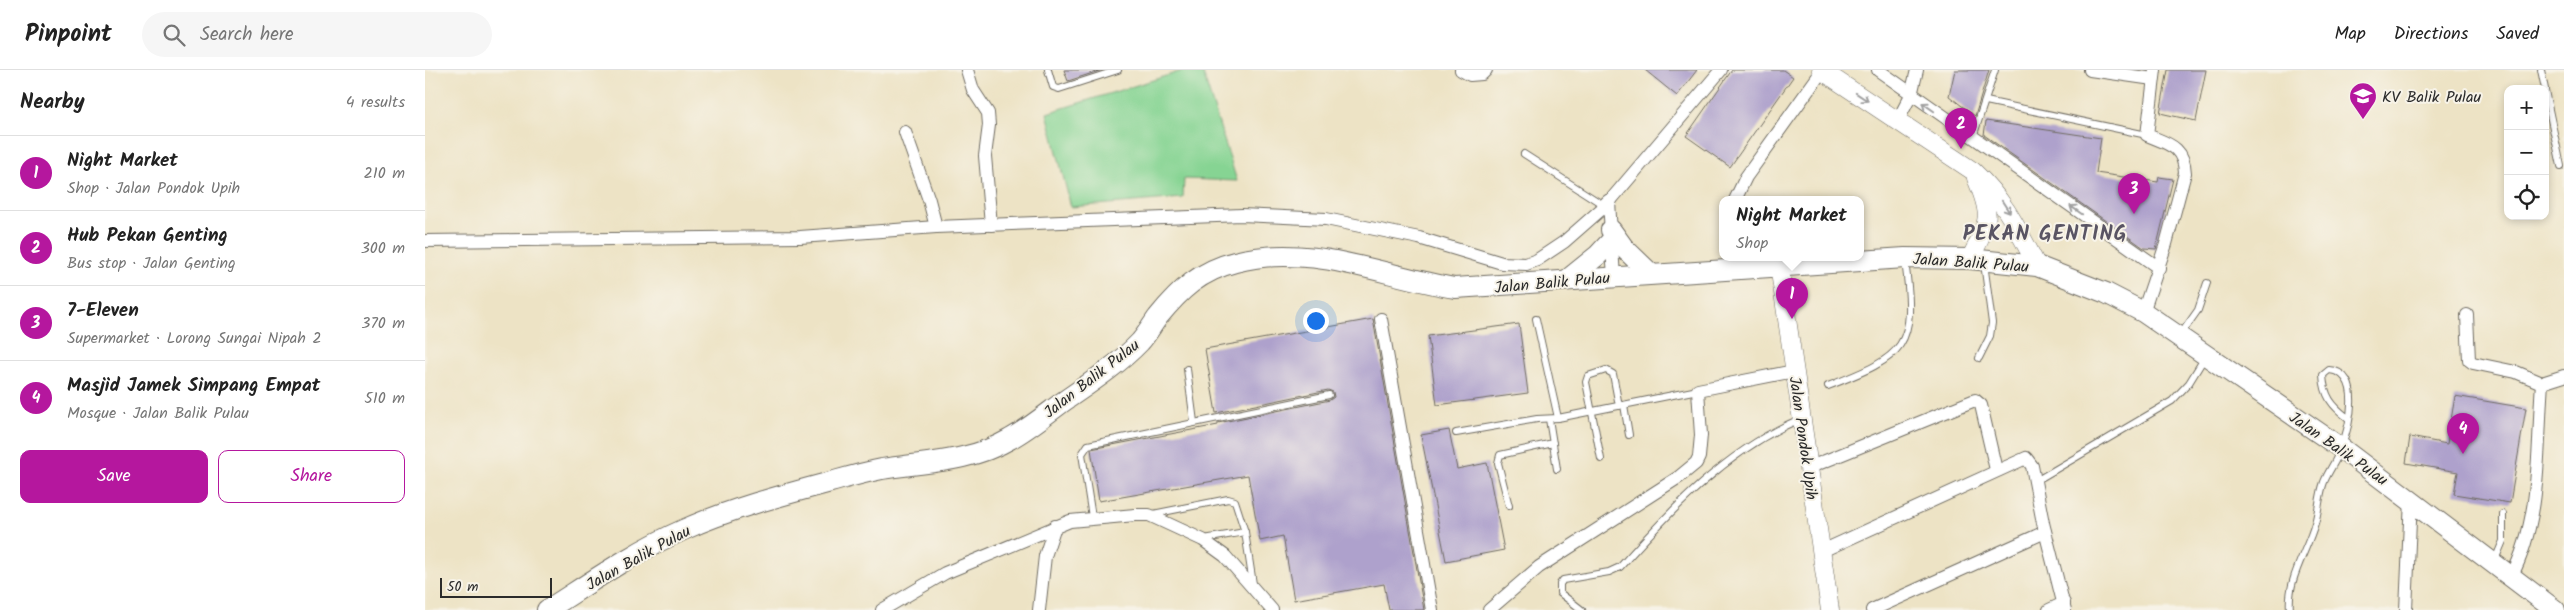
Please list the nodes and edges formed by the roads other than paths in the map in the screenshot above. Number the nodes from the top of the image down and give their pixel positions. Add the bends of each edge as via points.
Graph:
1 (967, 70) edge
2 (1047, 70) edge
3 (1118, 70) edge
4 (1461, 70) edge
5 (1486, 70) edge
6 (1721, 70) edge
7 (1822, 70) edge
8 (1878, 70) edge
9 (1917, 70) edge
10 (1995, 70) edge
11 (2090, 70) edge
12 (2541, 70) edge
13 (2154, 74) edge
14 (2544, 85) edge
15 (1911, 95) junction
16 (1986, 100) junction
17 (2549, 109) edge
18 (1897, 122) junction
19 (905, 132) dead end
20 (2147, 135) junction
21 (1972, 138) junction
22 (1524, 154) dead end
23 (2561, 166) dead end
24 (1973, 170) junction
25 (1737, 196) edge
26 (1607, 204) junction
27 (991, 225) junction
28 (936, 227) junction
29 (1612, 235) junction
30 (425, 241) edge
31 (1905, 258) junction
32 (1977, 259) junction
33 (1858, 261) edge
34 (1864, 261) edge
35 (1749, 262) edge
36 (1779, 266) junction
37 (2037, 266) junction
38 (2159, 268) junction
39 (1650, 273) junction
40 (1614, 277) junction
41 (1567, 280) junction
42 (2207, 284) dead end
43 (2143, 312) junction
44 (2467, 315) dead end
45 (1381, 319) dead end
46 (1536, 319) dead end
47 (2179, 337) junction
48 (2206, 356) junction
49 (1979, 358) dead end
50 (1187, 370) dead end
51 (1794, 371) junction
52 (2564, 376) edge
53 (2542, 383) junction
54 (1828, 386) dead end
55 (1698, 390) junction
56 (1329, 395) dead end
57 (1622, 405) junction
58 (1591, 412) junction
59 (1559, 418) junction
60 (2348, 418) junction
61 (1549, 419) junction
62 (1801, 419) junction
63 (1194, 422) junction
64 (1455, 433) dead end
65 (1629, 435) dead end
66 (1553, 443) junction
67 (2341, 448) junction
68 (1601, 460) dead end
69 (1808, 468) junction
70 (1557, 469) dead end
71 (1996, 470) junction
72 (2034, 482) junction
73 (2411, 499) junction
74 (1509, 506) dead end
75 (2503, 514) dead end
76 (1149, 515) junction
77 (1092, 517) junction
78 (1055, 526) junction
79 (1245, 532) junction
80 (2045, 532) junction
81 (1203, 540) junction
82 (1822, 551) junction
83 (2493, 564) junction
84 (2511, 577) junction
85 (1255, 592) junction
86 (2564, 600) edge
87 (2065, 607) edge
88 (547, 610) edge
89 (881, 610) edge
90 (1039, 610) edge
91 (1272, 610) edge
92 (1432, 610) edge
93 (1489, 610) edge
94 (1582, 610) edge
95 (1830, 610) edge
96 (1872, 610) edge
97 (2049, 610) edge
98 (2290, 610) edge
99 (2405, 610) edge
100 (2557, 610) edge

1 - 27 street via 973,90 988,113 985,156
2 - 3 lane via 1053,87 1059,89
4 - 5 street via 1477,75
6 - 26 street
7 -> 18 main road
7 - 25 street via 1746,176
8 - 15 street
9 - 15 street
10 - 16 lane
11 - 13 street
12 - 14 lane
13 - 20 street
15 - 18 street
21 -> 15 street
16 - 20 lane
16 - 21 lane
17 - 23 lane
18 - 24 main road
19 - 28 street
20 - 38 street via 2176,147 2185,162 2185,173
38 -> 21 street
22 - 26 lane
24 - 32 main road via 1988,211
24 -> 37 main road via 2005,206
26 - 27 street via 1564,242 1526,264 1502,263 1419,238 1326,219 1241,215
26 - 29 street
27 - 28 street
28 - 30 street via 800,238
29 - 39 main road
29 - 40 street
29 - 41 main road via 1598,255
31 - 32 main road, Jalan Balik Pulau
31 - 34 main road, Jalan Balik Pulau
31 - 54 lane via 1911,309 1907,332 1897,351 1882,363
32 - 37 main road, Jalan Balik Pulau
32 - 49 lane via 1991,323 1990,336
33 - 36 main road, Jalan Balik Pulau
35 - 36 main road, Jalan Balik Pulau
35 - 39 main road, Jalan Balik Pulau
36 - 51 main road, Jalan Pondok Upih
37 - 43 main road, Jalan Balik Pulau via 2107,293
38 - 43 street
39 - 40 main road, Jalan Balik Pulau
40 - 41 main road, Jalan Balik Pulau
41 - 88 main road, Jalan Balik Pulau via 1455,288 1320,257 1264,256 1233,262 1184,287 1142,340 1118,362 1009,440 979,454 880,470 769,499 710,519 647,549
42 - 47 lane via 2199,310
43 - 47 main road, Jalan Balik Pulau
44 - 53 street via 2469,360
45 - 92 street
46 - 59 lane
47 - 48 main road, Jalan Balik Pulau
48 - 67 main road, Jalan Balik Pulau
48 - 72 lane via 2189,383 2171,401
50 - 63 lane
51 - 55 street
51 - 62 main road, Jalan Pondok Upih
52 - 53 street
53 - 84 street via 2538,470 2530,522 2522,556
55 - 57 lane
55 - 93 street via 1701,446 1696,463 1539,567
56 - 63 lane
57 - 58 lane
57 - 58 lane via 1613,374 1606,370 1591,374 1586,379
57 - 65 lane
58 - 59 lane
58 - 68 lane
59 - 61 lane
60 - 60 lane via 2333,407 2326,395 2323,375 2329,370 2350,384
60 - 67 lane
61 - 64 lane
61 - 66 lane
62 - 69 main road, Jalan Pondok Upih
62 - 94 lane via 1763,437 1717,470 1677,505 1620,567 1563,580 1560,592
63 - 77 lane via 1088,445 1083,454
66 - 70 lane
66 - 74 lane via 1500,455 1498,463
67 - 73 main road, Jalan Balik Pulau
67 - 98 lane via 2324,481 2315,523 2291,584
69 - 71 street via 1975,400 1981,405
69 - 82 main road, Jalan Pondok Upih
71 - 72 street via 2026,458 2032,466
71 - 82 street
72 - 80 street
73 - 83 main road, Jalan Balik Pulau
73 - 99 street
75 - 83 lane via 2503,541
76 - 77 street
76 - 79 lane via 1229,499 1237,505
76 - 81 street
77 - 78 street
78 - 89 street via 945,573
78 - 90 street via 1045,556
79 - 81 lane
79 - 85 lane
80 - 87 street
80 - 96 street
81 - 85 street via 1225,556
82 - 95 main road, Jalan Pondok Upih
83 - 84 main road, Jalan Balik Pulau
84 - 100 main road, Jalan Balik Pulau
85 - 91 street
86 - 100 street
87 - 97 street

